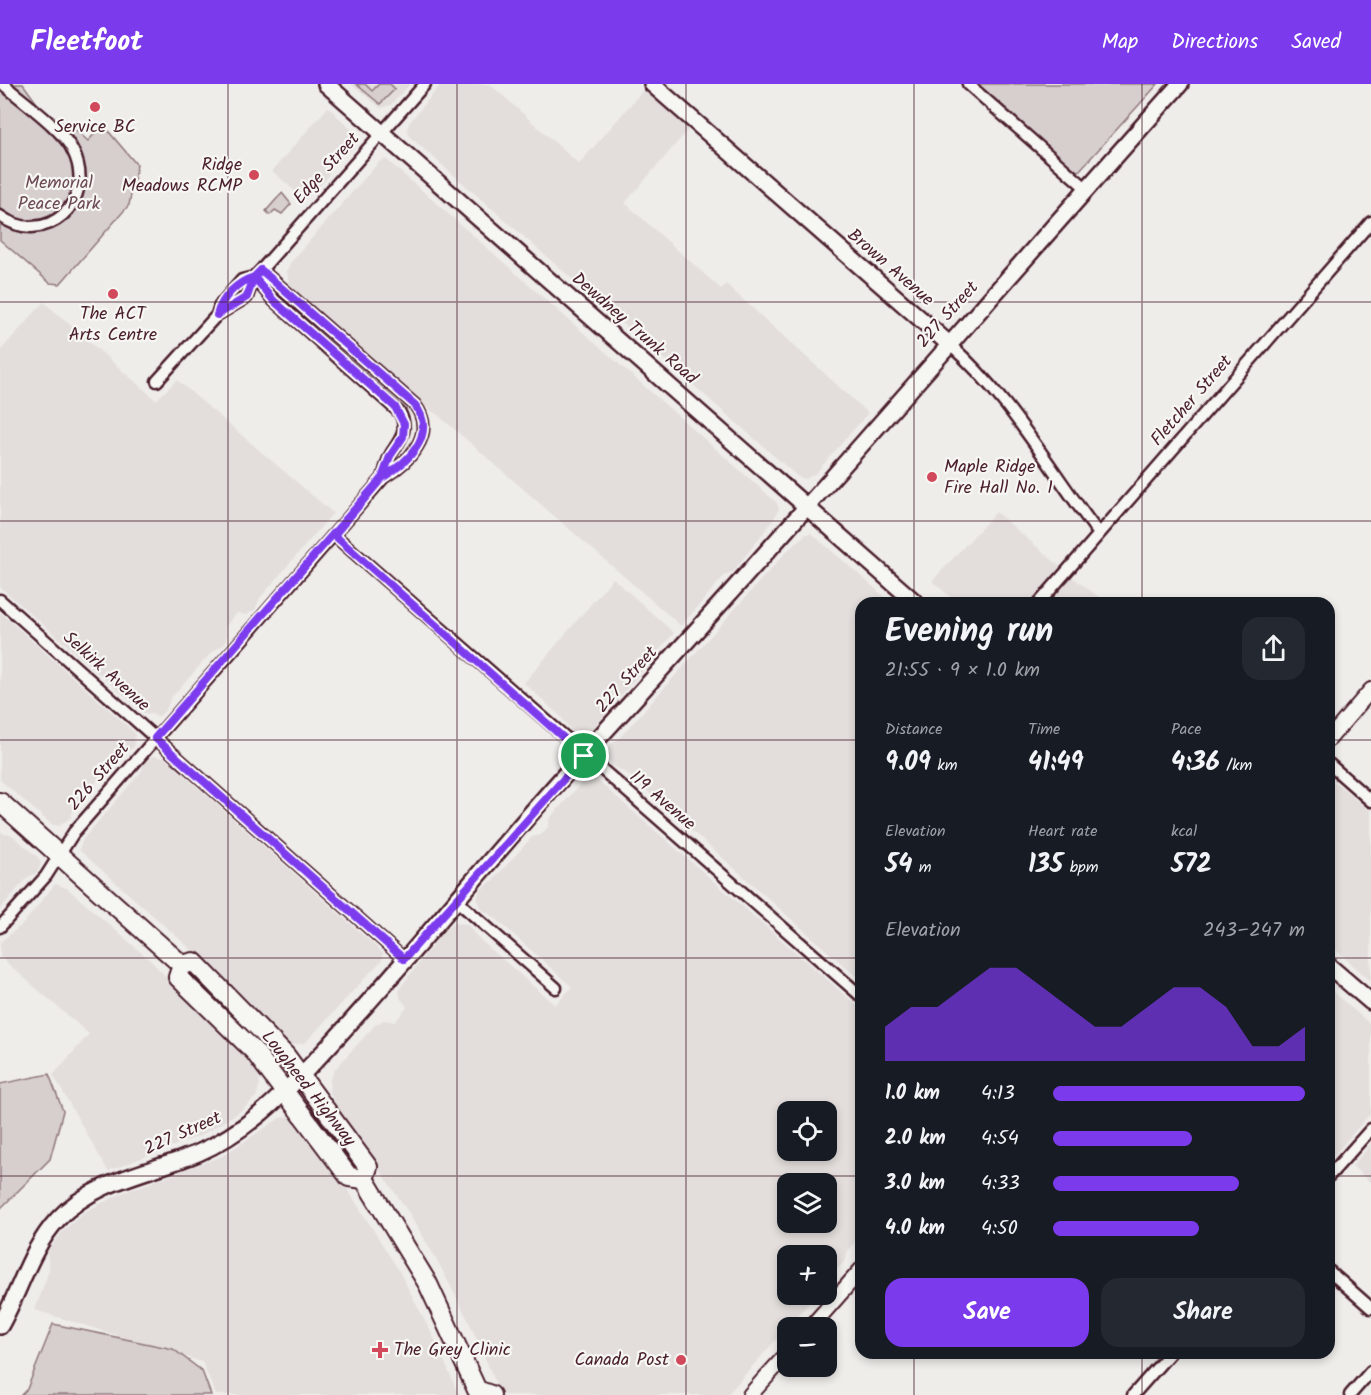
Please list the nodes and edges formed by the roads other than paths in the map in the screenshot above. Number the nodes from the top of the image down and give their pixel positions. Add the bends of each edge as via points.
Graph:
1 (3, 84) edge
2 (326, 84) edge
3 (425, 84) edge
4 (652, 84) edge
5 (968, 84) edge
6 (1180, 84) edge
7 (381, 133) junction
8 (1087, 189) junction
9 (0, 216) edge
10 (1371, 222) edge
11 (258, 273) junction
12 (949, 344) junction
13 (157, 381) dead end
14 (382, 478) junction
15 (806, 506) junction
16 (1099, 534) junction
17 (334, 535) junction
18 (909, 597) edge
19 (1044, 597) edge
20 (0, 600) edge
21 (1371, 690) edge
22 (1335, 732) edge
23 (155, 738) junction
24 (584, 756) junction
25 (1335, 769) edge
26 (1371, 801) edge
27 (0, 802) edge
28 (59, 855) junction
29 (455, 899) junction
30 (0, 927) edge
31 (404, 959) junction
32 (182, 965) junction
33 (1335, 971) edge
34 (556, 988) dead end
35 (855, 991) edge
36 (1371, 1002) edge
37 (300, 1076) junction
38 (285, 1091) junction
39 (1371, 1129) edge
40 (1335, 1169) edge
41 (364, 1179) junction
42 (1335, 1276) edge
43 (855, 1277) edge
44 (1371, 1308) edge
45 (820, 1317) edge
46 (0, 1326) edge
47 (1165, 1359) edge
48 (777, 1365) edge
49 (1371, 1371) edge
50 (481, 1393) edge
51 (750, 1395) edge
52 (1133, 1395) edge
53 (1350, 1395) edge

1 - 9 street via 68,142 78,164 80,186 69,210 50,223 16,224
2 - 7 main road, Dewdney Trunk Road
3 - 7 street, Edge Street
4 - 12 main road, Brown Avenue
5 - 8 street
6 - 8 main road, 227 Street
7 - 11 street, Edge Street
7 - 15 main road, Dewdney Trunk Road
8 - 12 main road, 227 Street
10 - 16 street, Fletcher Street
11 - 13 street, Edge Street via 242,280 220,305 217,315
11 - 14 street via 274,301 400,413 403,437
11 - 14 street, 226 Street via 415,405 423,421 418,446 405,463
12 - 15 main road, 227 Street
12 - 16 street, Brown Avenue via 1008,407
14 - 17 street, 226 Street
15 - 18 main road, Dewdney Trunk Road
15 - 24 main road, 227 Street
16 - 19 street, Fletcher Street
17 - 23 street, 226 Street
17 - 24 street, 119 Avenue
20 - 23 street, Selkirk Avenue
21 - 22 street
23 - 28 street, 226 Street via 70,836
23 - 31 street, Selkirk Avenue
24 - 29 main road, 227 Street
24 - 35 street, 119 Avenue
25 - 26 street
27 - 28 main road, Lougheed Highway
28 - 30 street, 226 Street via 46,876
28 - 32 main road, Lougheed Highway
29 - 31 main road, 227 Street
29 - 34 street
31 - 37 main road, 227 Street
32 - 37 main road, Lougheed Highway via 194,962 268,1036
32 - 38 main road, Lougheed Highway via 178,977 239,1035
33 - 36 main road
37 - 38 main road, 227 Street
37 - 41 main road, Lougheed Highway via 368,1167
38 - 41 main road, Lougheed Highway via 349,1177
38 - 46 main road, 227 Street via 248,1124 215,1144 107,1185 74,1204 40,1243
39 - 40 street
41 - 50 main road, Lougheed Highway via 428,1284
42 - 44 street
43 - 45 street
47 - 52 street
48 - 51 street
49 - 53 street

